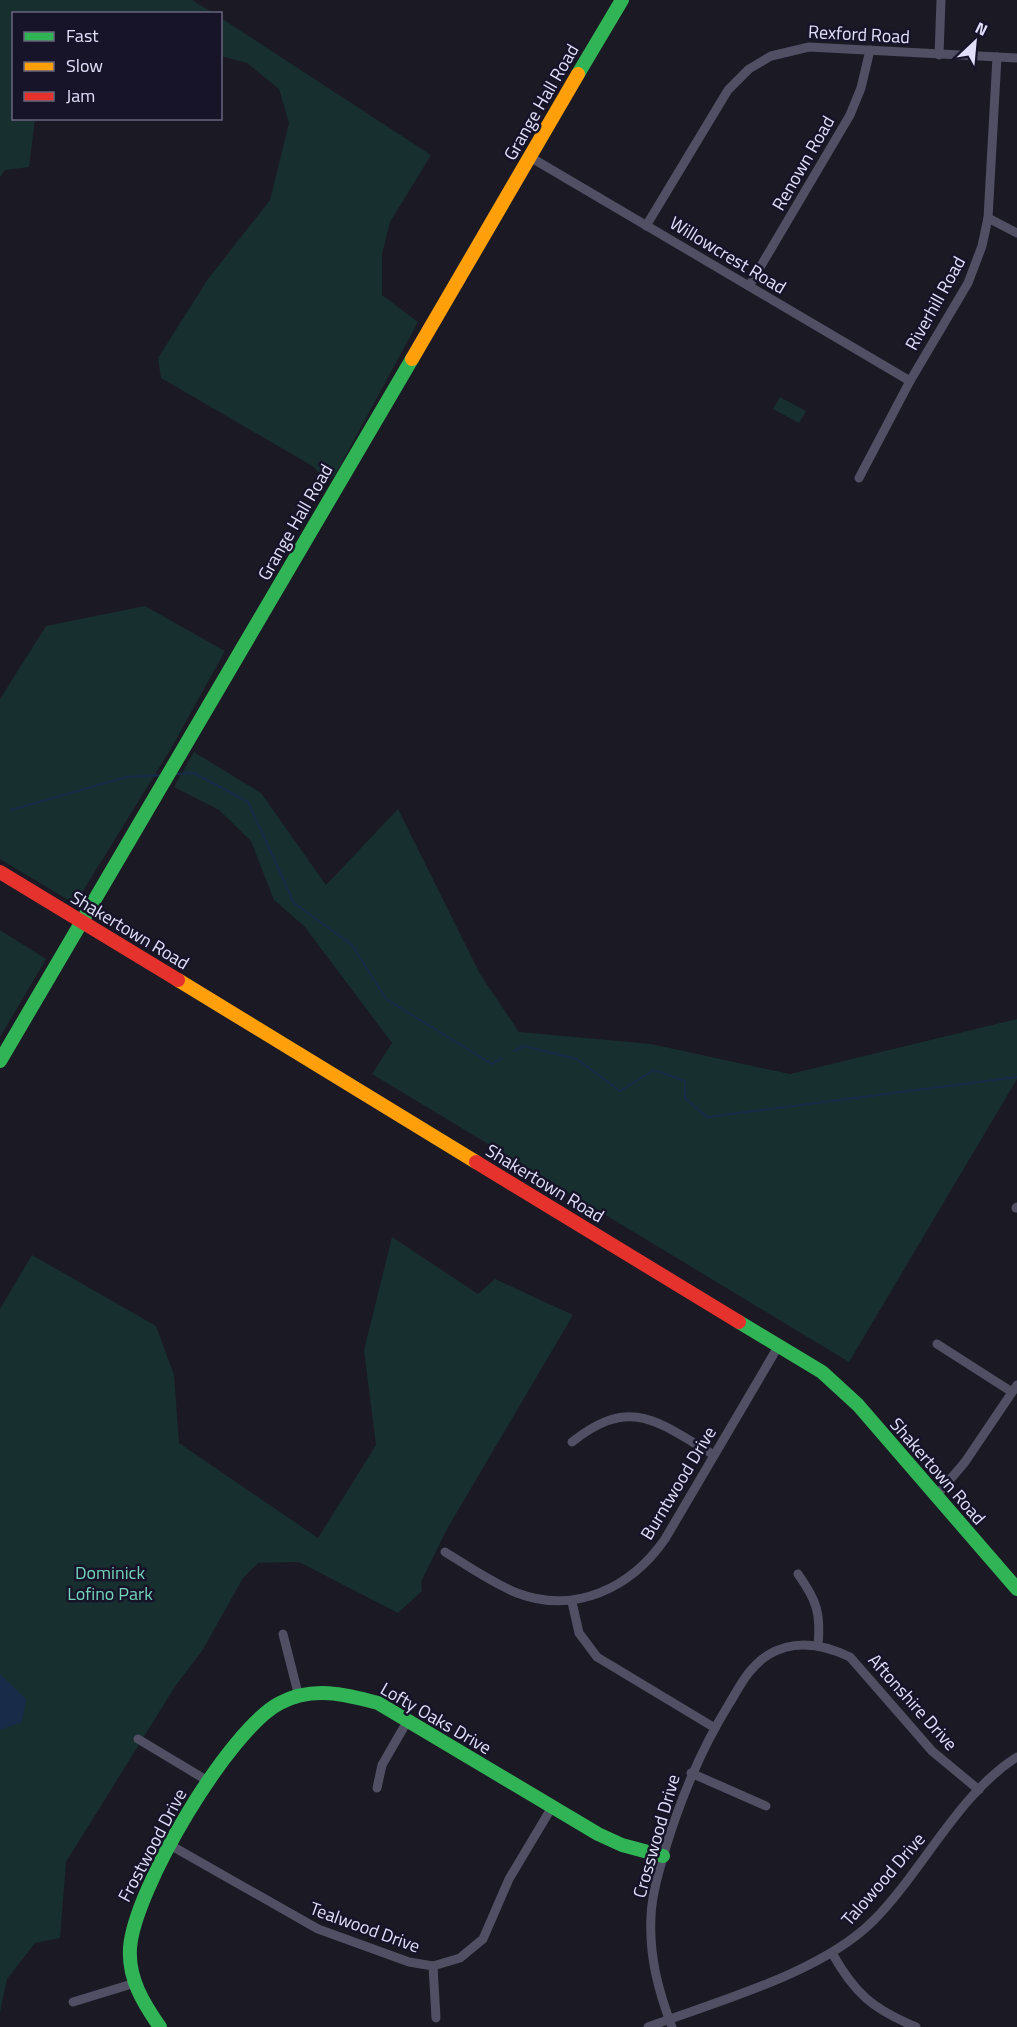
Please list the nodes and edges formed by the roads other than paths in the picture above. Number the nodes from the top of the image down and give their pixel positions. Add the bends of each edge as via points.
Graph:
1 (622, 0) edge
2 (941, 0) edge
3 (870, 50) junction
4 (939, 55) junction
5 (997, 57) junction
6 (1017, 58) edge
7 (530, 157) junction
8 (988, 218) junction
9 (646, 226) junction
10 (1017, 233) edge
11 (749, 286) junction
12 (910, 381) junction
13 (859, 478) dead end
14 (0, 872) edge
15 (82, 922) junction
16 (0, 1061) edge
17 (937, 1344) dead end
18 (779, 1346) junction
19 (1015, 1389) edge
20 (572, 1442) dead end
21 (714, 1455) junction
22 (936, 1496) junction
23 (445, 1552) dead end
24 (798, 1574) dead end
25 (1017, 1589) edge
26 (572, 1602) junction
27 (283, 1634) dead end
28 (818, 1646) junction
29 (299, 1697) junction
30 (408, 1720) junction
31 (715, 1728) junction
32 (138, 1739) dead end
33 (1017, 1757) edge
34 (691, 1773) junction
35 (208, 1781) junction
36 (377, 1788) dead end
37 (979, 1790) junction
38 (766, 1806) dead end
39 (552, 1807) junction
40 (171, 1845) junction
41 (663, 1856) junction
42 (832, 1953) junction
43 (433, 1966) junction
44 (135, 1983) junction
45 (73, 2002) dead end
46 (436, 2018) dead end
47 (670, 2023) edge
48 (160, 2027) edge
49 (648, 2027) edge
50 (916, 2027) edge

1 - 7 street, Grange Hall Road
2 - 4 street
3 - 4 street, Rexford Road
3 - 9 street, Rexford Road via 796,48 749,69 720,101
3 - 11 street, Renown Road via 850,115
4 - 5 street, Rexford Road
5 - 6 street, Rexford Road
5 - 8 street, Riverhill Road
7 - 9 street, Willowcrest Road
7 - 15 street, Grange Hall Road
8 - 10 street
8 - 12 street, Riverhill Road via 968,283
9 - 11 street, Willowcrest Road
11 - 12 street, Willowcrest Road
12 - 13 street, Riverhill Road
14 - 15 street, Shakertown Road
15 - 16 street, Grange Hall Road
15 - 18 street, Shakertown Road
17 - 19 street
18 - 21 street, Burntwood Drive
18 - 22 street, Shakertown Road via 846,1392
19 - 22 street via 965,1462
20 - 21 street via 596,1423 635,1416 659,1423
21 - 26 street, Burntwood Drive via 647,1563 616,1585
22 - 25 street, Shakertown Road
23 - 26 street via 518,1593
24 - 28 street via 817,1607
26 - 31 street via 579,1633 597,1658
27 - 29 street
28 - 31 street, Crosswood Drive via 789,1646 761,1660 746,1676
28 - 37 street, Aftonshire Drive via 850,1657 932,1751
29 - 30 street, Lofty Oaks Drive via 350,1695 378,1703
29 - 35 street, Lofty Oaks Drive via 272,1708 248,1725 230,1745
30 - 36 street via 384,1761
30 - 39 street, Lofty Oaks Drive
31 - 34 street, Crosswood Drive
32 - 35 street
33 - 37 street, Talowood Drive
34 - 38 street
34 - 41 street, Crosswood Drive
35 - 40 street, Frostwood Drive
37 - 42 street, Talowood Drive via 875,1919
39 - 41 street, Lofty Oaks Drive via 608,1839
39 - 43 street, Tealwood Drive via 509,1879 483,1939 460,1958
40 - 43 street, Tealwood Drive via 318,1929 409,1962
40 - 44 street, Frostwood Drive via 135,1915 131,1940
41 - 47 street, Crosswood Drive via 652,1903 650,1938 654,1973
42 - 47 street, Talowood Drive
42 - 50 street via 850,1984 865,1999
43 - 46 street
44 - 45 street
44 - 48 street, Frostwood Drive
47 - 49 street, Talowood Drive

